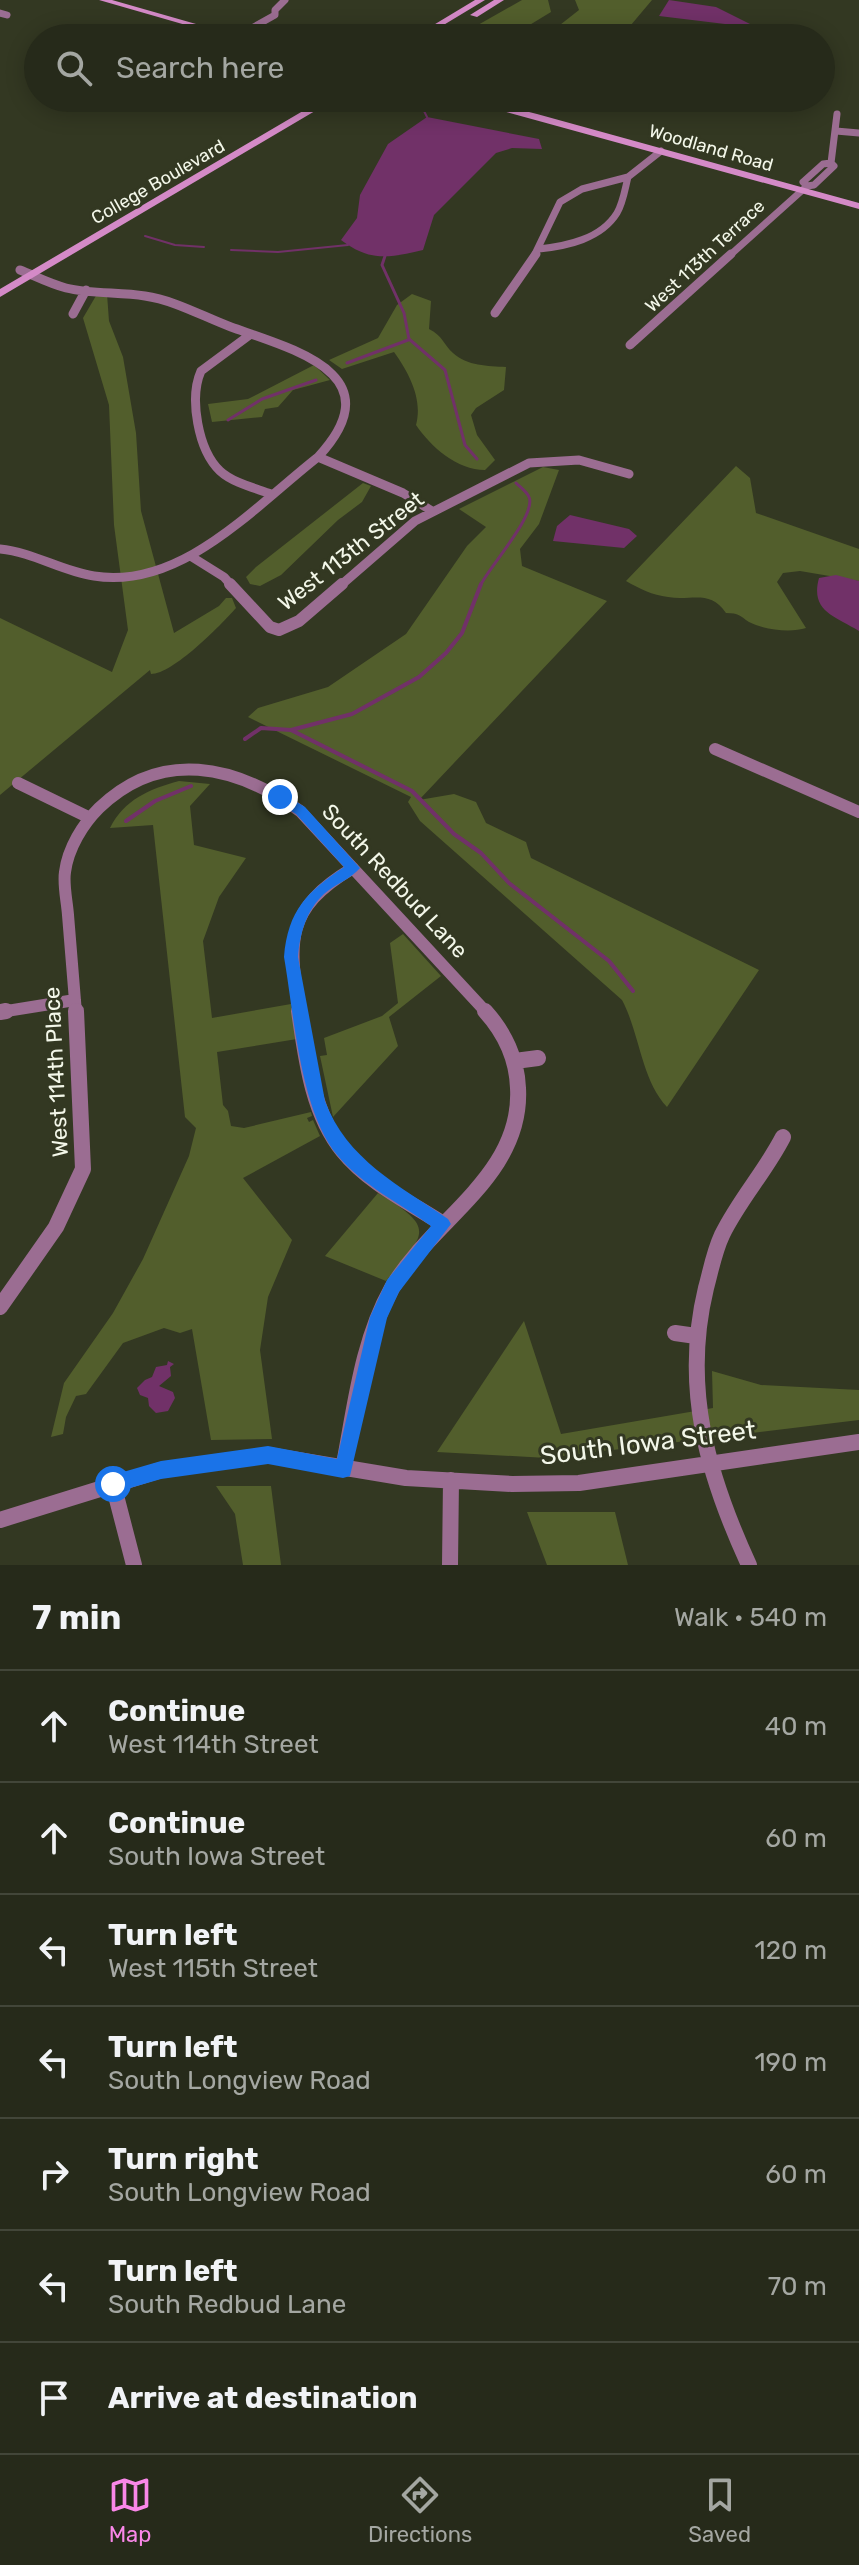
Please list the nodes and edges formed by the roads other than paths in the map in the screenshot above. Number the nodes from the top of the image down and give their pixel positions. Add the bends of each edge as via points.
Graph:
1 (103, 0) edge
2 (126, 0) edge
3 (269, 0) edge
4 (481, 0) edge
5 (500, 0) edge
6 (284, 1) edge
7 (197, 24) edge
8 (204, 24) edge
9 (257, 24) edge
10 (440, 24) edge
11 (459, 24) edge
12 (289, 112) edge
13 (308, 112) edge
14 (519, 112) edge
15 (837, 114) dead end
16 (836, 131) junction
17 (859, 133) edge
18 (661, 151) junction
19 (628, 177) junction
20 (804, 188) junction
21 (859, 206) edge
22 (539, 249) junction
23 (20, 270) junction
24 (33, 275) junction
25 (0, 281) edge
26 (86, 290) junction
27 (0, 294) edge
28 (495, 313) dead end
29 (73, 314) dead end
30 (251, 334) junction
31 (630, 345) dead end
32 (318, 457) junction
33 (629, 474) dead end
34 (271, 494) junction
35 (432, 511) junction
36 (0, 549) edge
37 (192, 557) junction
38 (279, 630) junction
39 (272, 644) dead end
40 (715, 749) dead end
41 (18, 783) dead end
42 (859, 812) edge
43 (88, 817) junction
44 (353, 868) junction
45 (75, 1000) junction
46 (0, 1012) edge
47 (538, 1058) dead end
48 (515, 1061) junction
49 (783, 1137) dead end
50 (443, 1224) junction
51 (0, 1307) edge
52 (675, 1333) dead end
53 (696, 1336) junction
54 (859, 1442) edge
55 (710, 1464) junction
56 (343, 1469) junction
57 (451, 1480) junction
58 (113, 1484) junction
59 (0, 1520) edge
60 (134, 1565) edge
61 (450, 1565) edge
62 (749, 1565) edge

1 - 7 main road
2 - 8 main road
3 - 6 street
4 - 10 main road
5 - 11 main road
6 - 9 street via 275,15
12 - 23 main road, College Boulevard
13 - 24 main road, College Boulevard
14 - 18 main road, Woodland Road
15 - 16 street, West 113th Terrace
16 - 17 street
16 - 20 street, West 113th Terrace via 834,166
18 - 19 street
18 - 20 main road, Woodland Road
19 - 22 street via 565,198
19 - 22 street via 619,210 602,228 569,244
20 - 21 main road, Woodland Road
20 - 31 street, West 113th Terrace
22 - 28 street
23 - 24 street
23 - 25 main road, College Boulevard
24 - 26 street
24 - 27 main road, College Boulevard
26 - 29 street
26 - 30 street via 148,296
30 - 32 street via 320,363 346,391 349,411 343,428
30 - 34 street via 200,372 193,391 212,462 233,479
32 - 34 street
32 - 35 street via 374,479
33 - 35 street, West 113th Street via 579,460 529,463
34 - 37 street
35 - 38 street, West 113th Street via 299,621
36 - 37 street via 94,577 160,572
37 - 38 street via 224,577 270,627
38 - 39 street
40 - 42 street
41 - 43 street
43 - 44 street, South Redbud Lane via 144,776 176,769 211,770 300,811
43 - 45 street, West 114th Place via 65,871
44 - 48 street, South Redbud Lane via 489,1015
44 - 50 street via 319,890 293,934 291,957 317,1101 326,1127 343,1151
45 - 46 street
45 - 51 street, West 114th Place via 83,1169 56,1227
47 - 48 street
48 - 50 street via 520,1089 510,1146 492,1174
49 - 53 street via 721,1237
50 - 56 street via 393,1286 379,1317
52 - 53 street
53 - 55 street via 698,1395
54 - 55 street, South Iowa Street
55 - 57 street, South Iowa Street via 579,1483
55 - 62 street
56 - 57 street, South Iowa Street
56 - 58 street, South Iowa Street via 268,1455 205,1462
57 - 61 street
58 - 59 street, South Iowa Street
58 - 60 street

